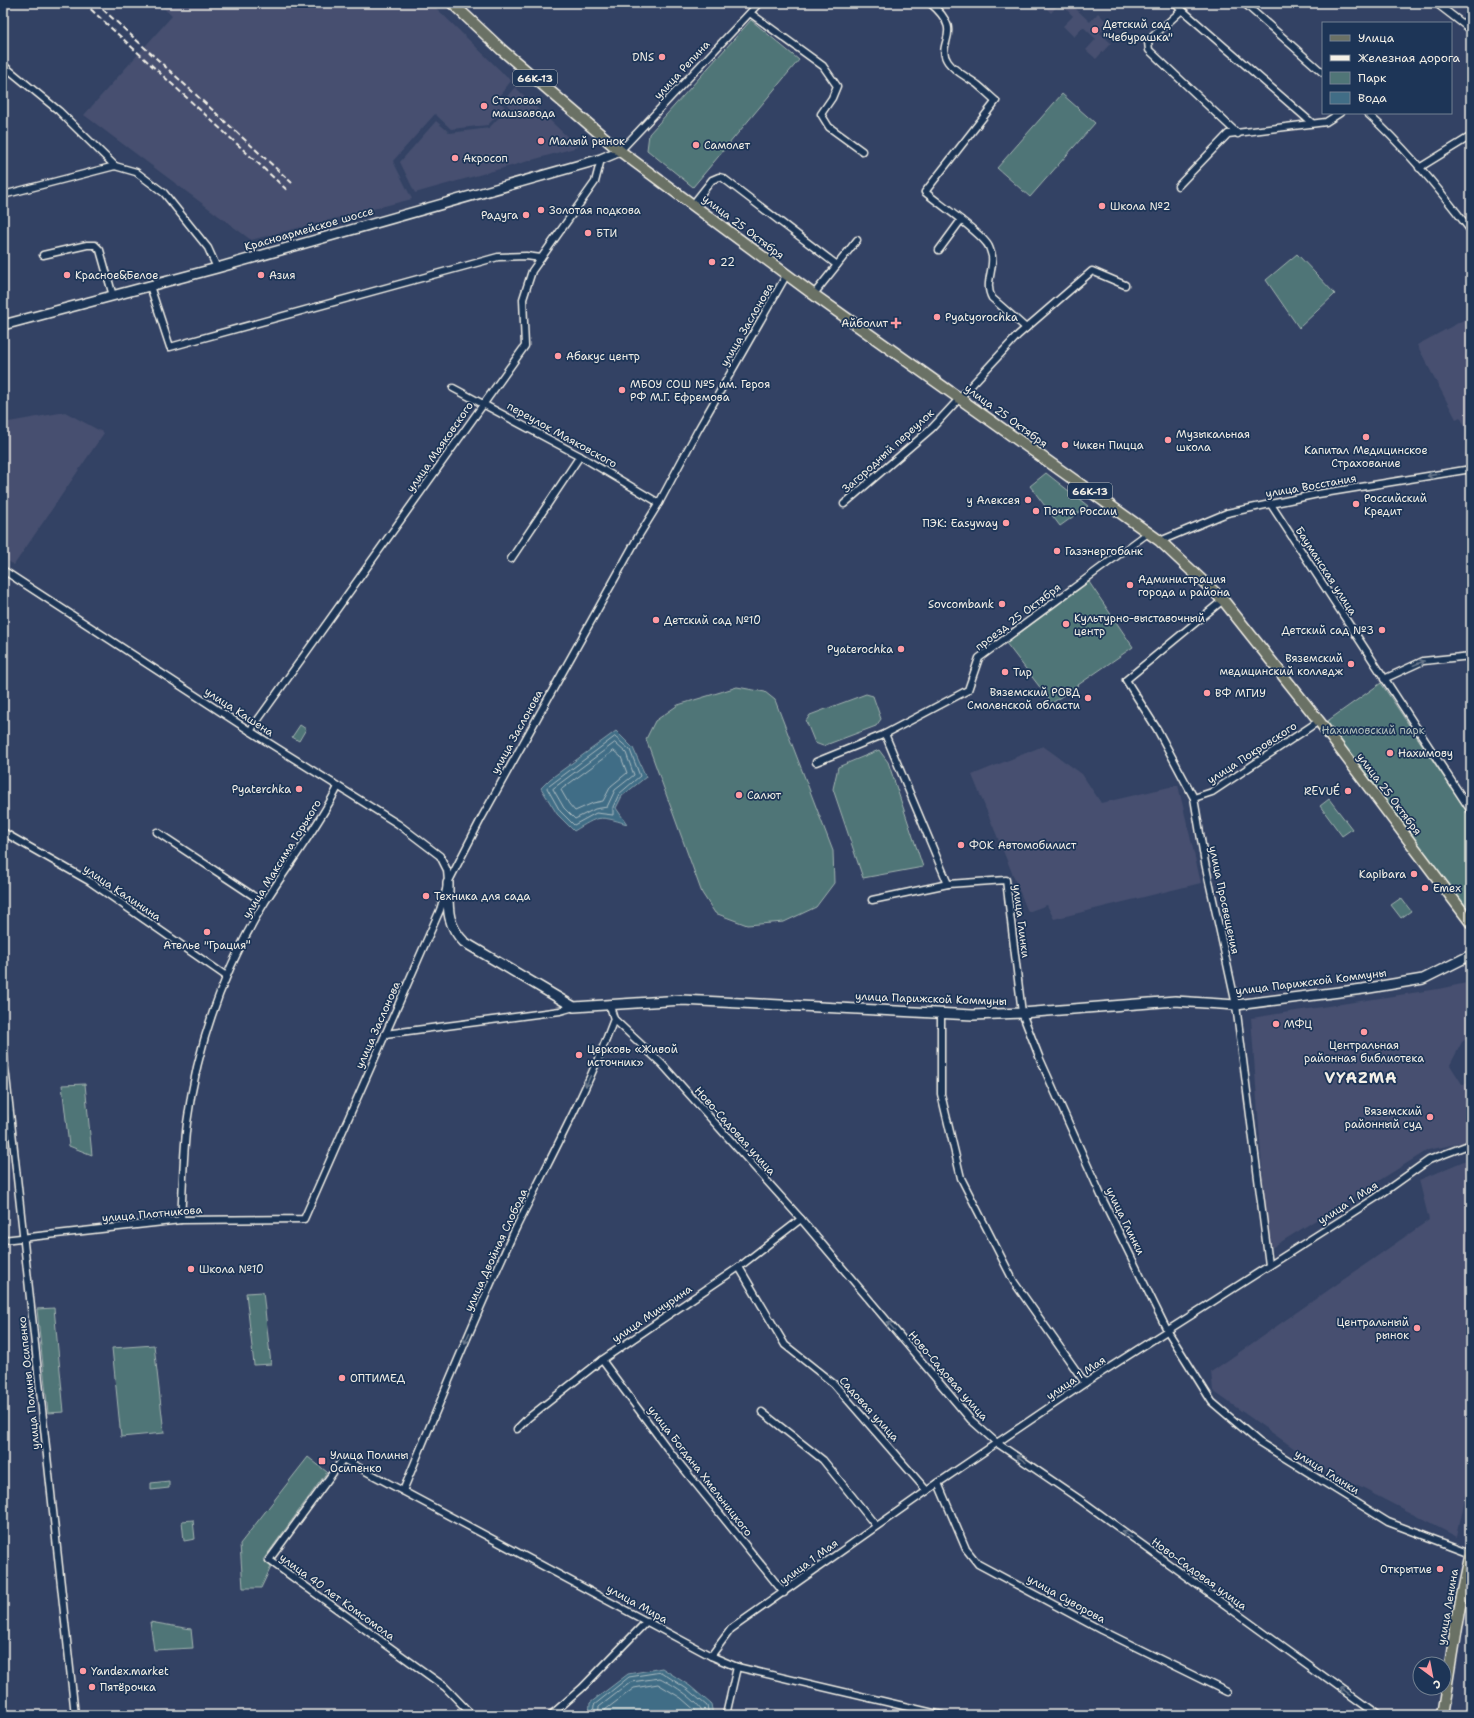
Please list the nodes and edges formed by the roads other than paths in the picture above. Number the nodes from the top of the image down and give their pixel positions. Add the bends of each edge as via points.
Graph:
1 (452, 3) edge
2 (759, 3) edge
3 (930, 3) edge
4 (1174, 3) edge
5 (1244, 3) edge
6 (1436, 3) edge
7 (1182, 10) junction
8 (750, 13) junction
9 (1471, 30) edge
10 (3, 65) edge
11 (1322, 72) edge
12 (1338, 114) edge
13 (1368, 114) edge
14 (1312, 123) junction
15 (1238, 134) junction
16 (1471, 136) edge
17 (620, 151) junction
18 (862, 151) dead end
19 (601, 159) junction
20 (115, 166) junction
21 (1419, 168) junction
22 (1178, 186) dead end
23 (3, 195) edge
24 (692, 204) junction
25 (960, 220) junction
26 (1471, 231) edge
27 (857, 240) dead end
28 (939, 250) dead end
29 (43, 255) dead end
30 (541, 258) junction
31 (837, 265) junction
32 (217, 268) junction
33 (787, 274) junction
34 (1125, 285) dead end
35 (150, 286) junction
36 (814, 294) junction
37 (113, 296) junction
38 (3, 326) edge
39 (1026, 328) junction
40 (453, 388) dead end
41 (959, 397) junction
42 (484, 403) junction
43 (580, 456) junction
44 (1471, 469) edge
45 (659, 503) junction
46 (1270, 503) junction
47 (844, 504) dead end
48 (1148, 533) junction
49 (1160, 540) junction
50 (511, 559) dead end
51 (3, 570) edge
52 (1223, 600) junction
53 (1471, 656) edge
54 (1384, 678) junction
55 (1319, 721) junction
56 (250, 731) junction
57 (885, 734) junction
58 (816, 762) dead end
59 (338, 787) junction
60 (1194, 798) junction
61 (1471, 811) edge
62 (3, 832) edge
63 (157, 832) dead end
64 (448, 883) junction
65 (948, 884) junction
66 (872, 900) dead end
67 (264, 903) junction
68 (1471, 923) edge
69 (1471, 955) edge
70 (226, 976) junction
71 (1236, 1005) junction
72 (610, 1006) junction
73 (574, 1008) junction
74 (941, 1013) junction
75 (1022, 1013) junction
76 (614, 1019) junction
77 (385, 1034) junction
78 (3, 1048) edge
79 (1471, 1144) edge
80 (304, 1219) joint
81 (801, 1219) junction
82 (181, 1220) junction
83 (23, 1239) junction
84 (3, 1240) edge
85 (1269, 1265) junction
86 (738, 1267) junction
87 (1167, 1330) junction
88 (602, 1360) junction
89 (1085, 1383) junction
90 (762, 1412) dead end
91 (518, 1429) dead end
92 (997, 1443) junction
93 (343, 1459) joint
94 (938, 1483) junction
95 (927, 1491) junction
96 (403, 1492) junction
97 (876, 1526) junction
98 (1471, 1552) edge
99 (784, 1592) junction
100 (647, 1621) junction
101 (711, 1656) junction
102 (737, 1667) junction
103 (1227, 1692) dead end
104 (75, 1715) edge
105 (472, 1715) edge
106 (551, 1715) edge
107 (726, 1715) edge
108 (942, 1715) edge
109 (1377, 1715) edge
110 (1442, 1715) edge

1 - 17 main road, улица 25 Октября / 66К-13 via 508,55
2 - 8 street, улица Репина
3 - 25 street via 949,25 950,31 945,48 948,62 996,101 925,192
4 - 7 street
5 - 11 street
6 - 9 street
7 - 14 street
7 - 15 street via 1151,38 1148,42 1149,50
8 - 17 street, улица Репина
8 - 18 street via 823,66 836,86 832,98 821,114 829,127
10 - 20 street via 59,111
12 - 14 street via 1326,122
13 - 21 street
14 - 15 street
15 - 22 street via 1228,134
16 - 21 street
17 - 19 street, Красноармейское шоссе
17 - 24 main road, улица 25 Октября / 66К-13
19 - 30 street, улица Маяковского via 595,182
19 - 32 street, Красноармейское шоссе
20 - 23 street
20 - 32 street via 136,172 164,193 208,248
21 - 26 street
24 - 31 street via 712,180 723,178
24 - 33 main road, улица 25 Октября / 66К-13
25 - 28 street
25 - 39 street via 989,246 992,256 988,292
27 - 31 street
29 - 37 street via 87,244 95,245 100,250
30 - 35 street via 498,257 170,347
30 - 42 street, улица Маяковского via 532,271 523,299 525,346
31 - 36 street
32 - 35 street, Красноармейское шоссе
33 - 36 main road, улица 25 Октября / 66К-13
33 - 45 street, улица Заслонова
34 - 39 street, Загородный переулок via 1092,271
35 - 37 street, Красноармейское шоссе
36 - 41 main road, улица 25 Октября / 66К-13
37 - 38 street, Красноармейское шоссе
39 - 41 street, Загородный переулок
40 - 42 street, переулок Маяковского
41 - 47 street, Загородный переулок via 932,428
41 - 48 main road, улица 25 Октября / 66К-13
42 - 43 street, переулок Маяковского
42 - 56 street, улица Маяковского
43 - 45 street, переулок Маяковского
43 - 50 street
44 -> 46 street, улица Восстания
45 - 64 street, улица Заслонова via 497,790
46 - 49 street, улица Восстания via 1227,513
46 - 54 street, Бауманская улица
48 - 49 main road, улица 25 Октября / 66К-13
48 - 57 street, проезд 25 Октября via 979,658 968,690
49 - 52 main road, улица 25 Октября / 66К-13
51 - 56 street, улица Кашена
52 - 55 main road, улица 25 Октября / 66К-13
52 - 60 street, улица Просвещения via 1126,680 1157,729
54 -> 53 street via 1423,661
54 - 61 street, Бауманская улица
55 - 60 street, улица Покровского via 1212,792
55 - 68 main road, улица 25 Октября / 66К-13
56 - 59 street, улица Кашена
57 - 58 street, проезд 25 Октября
57 - 65 street
59 - 64 street, улица Кашена via 398,824 440,856 447,870
59 - 67 street, улица Максима Горького
60 - 71 street, улица Просвещения via 1205,863
62 - 70 street, улица Калинина via 89,881
63 - 67 street
64 - 73 street via 449,919 456,934 464,942
64 - 77 street, улица Заслонова via 440,910
65 - 66 street, улица Глинки
65 - 75 street, улица Глинки via 1006,880
67 - 70 street, улица Максима Горького
69 - 71 street, улица Парижской Коммуны via 1423,978 1363,989
70 - 82 street, улица Максима Горького via 204,1036 187,1123
71 - 75 street, улица Парижской Коммуны via 1175,1001
71 - 85 street, улица Просвещения
72 - 73 street, улица Парижской Коммуны
72 - 74 street, улица Парижской Коммуны via 682,1000
72 - 76 street, Ново-Садовая улица
73 - 77 street
74 - 75 street, улица Парижской Коммуны
74 - 89 street via 941,1094 961,1178 1014,1282
75 - 87 street, улица Глинки via 1104,1202
76 - 81 street, Ново-Садовая улица via 662,1064
76 -> 96 street, улица Двойная Слобода via 601,1054 515,1231 464,1345
77 - 80 street, улица Заслонова
78 - 83 street, улица Полины Осипенко
79 - 85 street, улица 1 Мая via 1429,1160 1377,1197
80 - 82 street, улица Плотникова
81 - 86 street, улица Мичурина
92 -> 81 street, Ново-Садовая улица via 971,1420
82 - 83 street, улица Плотникова
83 - 84 street, улица Плотникова
83 - 104 street, улица Полины Осипенко
85 - 87 street, улица 1 Мая
86 - 88 street, улица Мичурина
86 - 95 street, Садовая улица via 785,1345 834,1384
87 - 89 street, улица 1 Мая
87 - 98 street, улица Глинки via 1212,1402 1259,1442 1388,1522
88 - 91 street, улица Мичурина via 528,1418
88 - 99 street, улица Богдана Хмельницкого via 667,1448
89 - 92 street, улица 1 Мая
90 - 97 street via 823,1460
92 - 94 street, улица 1 Мая
109 -> 92 street, Ново-Садовая улица via 1082,1501
93 - 96 street, улица Мира
93 - 105 street, улица 40 лет Комсомола via 269,1560 445,1688
94 - 95 street, улица 1 Мая
94 - 103 street, улица Суворова via 966,1549 978,1564 1101,1630
95 - 97 street, улица 1 Мая
96 - 100 street, улица Мира
97 - 99 street, улица 1 Мая
98 - 110 main road, улица Ленина
99 - 101 street, улица 1 Мая via 731,1629
100 - 101 street, улица Мира
100 - 106 street via 582,1688
101 - 102 street, улица Мира
102 - 107 street
102 - 108 street, улица Мира

